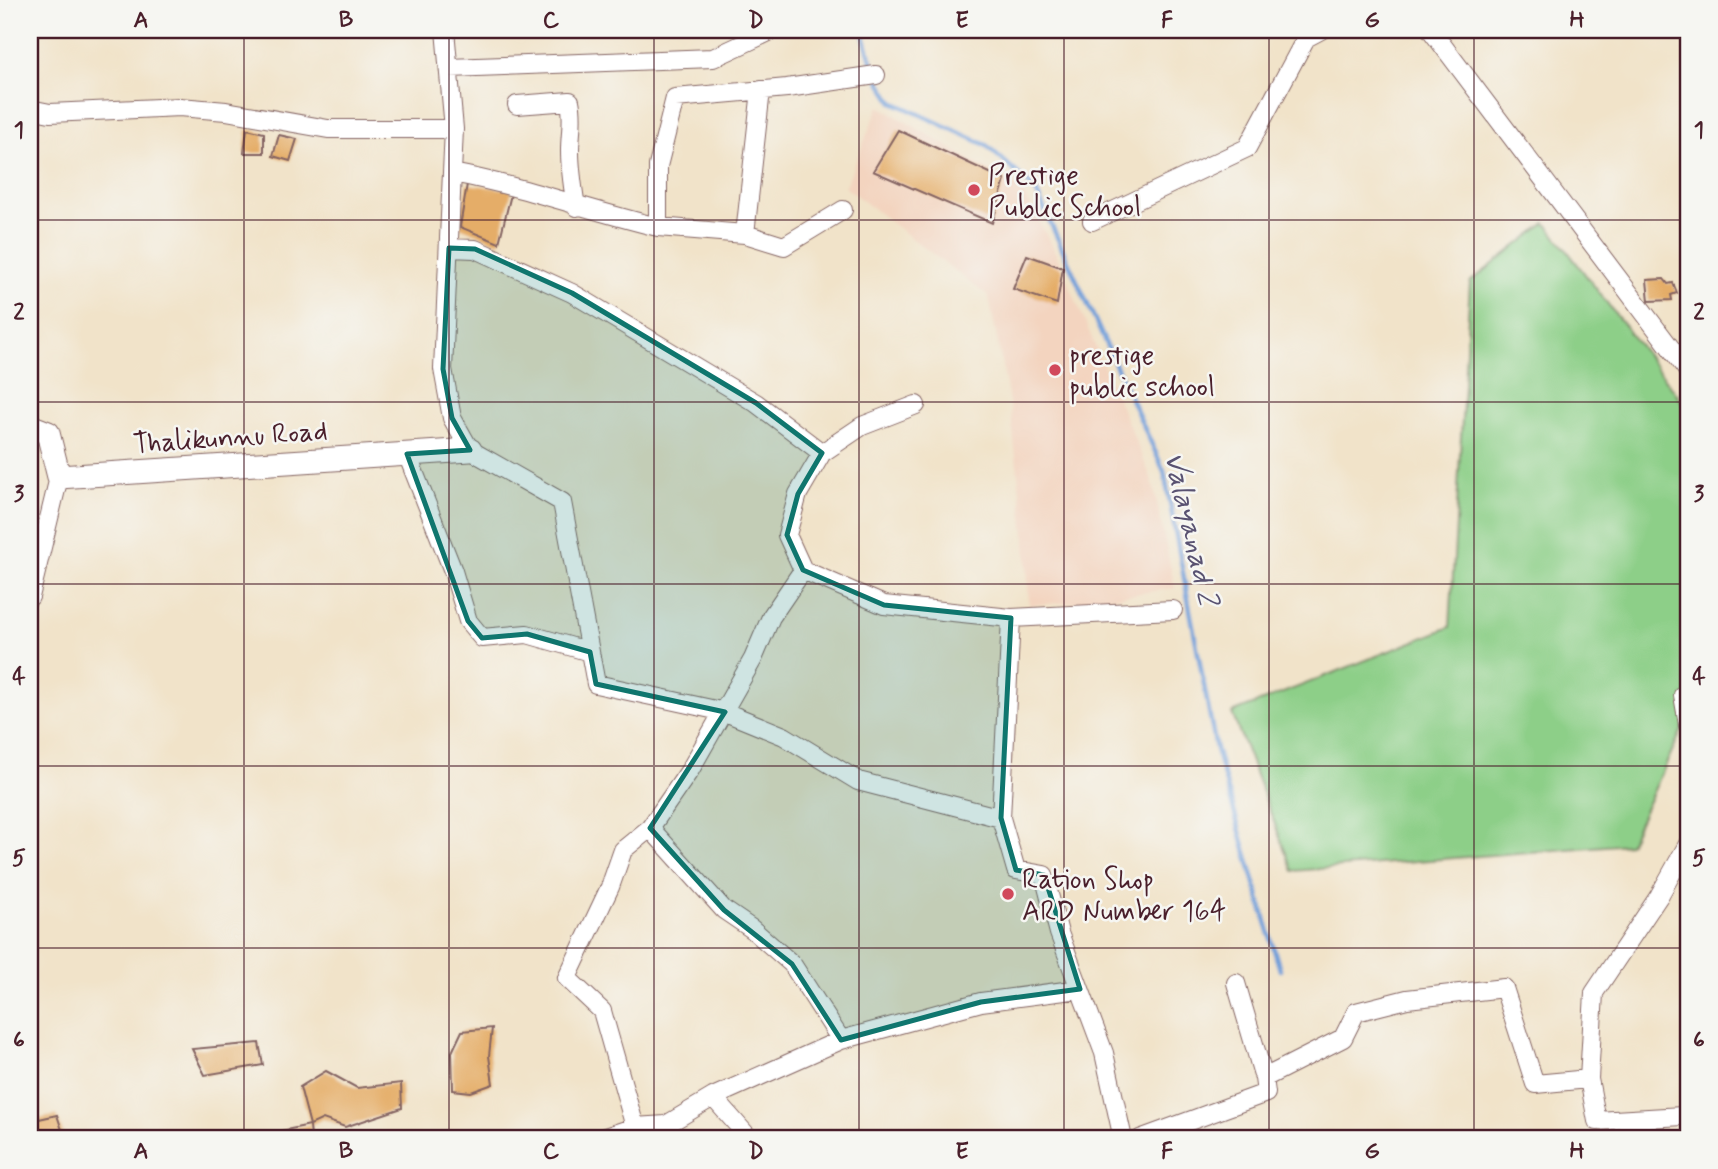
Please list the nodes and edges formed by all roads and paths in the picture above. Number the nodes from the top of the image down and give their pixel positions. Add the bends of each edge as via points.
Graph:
1 (445, 30) edge
2 (773, 30) edge
3 (1321, 30) edge
4 (1431, 30) edge
5 (449, 68) junction
6 (876, 75) dead end
7 (761, 90) junction
8 (517, 105) dead end
9 (30, 109) edge
10 (454, 129) junction
11 (452, 173) junction
12 (576, 206) junction
13 (842, 210) dead end
14 (1092, 221) dead end
15 (658, 226) junction
16 (745, 234) junction
17 (449, 247) junction
18 (1688, 371) edge
19 (916, 405) dead end
20 (30, 426) edge
21 (470, 450) junction
22 (822, 453) junction
23 (407, 454) junction
24 (59, 477) junction
25 (803, 570) junction
26 (30, 597) edge
27 (1173, 611) dead end
28 (1011, 618) junction
29 (590, 652) junction
30 (1688, 695) edge
31 (725, 712) junction
32 (1688, 724) edge
33 (1001, 818) junction
34 (650, 828) junction
35 (1688, 844) edge
36 (1236, 983) dead end
37 (1080, 989) junction
38 (841, 1040) junction
39 (1264, 1078) junction
40 (1589, 1079) junction
41 (713, 1097) junction
42 (1688, 1112) edge
43 (635, 1127) junction
44 (599, 1139) edge
45 (750, 1139) edge
46 (1123, 1139) edge
47 (1140, 1139) edge

1 - 5 street
2 - 5 street via 713,58
3 - 14 street via 1307,38 1247,148
4 - 18 street
5 - 10 street
6 - 7 street
7 - 15 street via 675,98 658,166
7 - 16 street
8 - 12 street via 570,101
9 - 10 street via 50,113 180,107 328,129
10 - 11 street
11 - 12 street via 538,192
11 - 17 street
12 - 15 street
13 - 16 street via 783,246
15 - 16 street
17 - 21 street via 443,369 452,418
17 - 22 street via 475,249 572,293 756,403
19 - 22 street via 862,426
20 - 24 street via 48,433
21 - 23 street, Thalikunnu Road
21 - 29 street via 562,502
22 - 25 street via 798,494 787,535
23 - 24 street, Thalikunnu Road
23 - 29 street via 468,621 482,638 527,634
24 - 26 street
25 - 28 street via 884,606
25 - 31 street via 771,617
27 - 28 street
28 - 33 street
29 - 31 street via 596,684
30 - 32 street via 1683,695
31 - 33 street via 784,736 858,781
31 - 34 street
33 - 37 street via 1016,870 1044,875
34 - 38 street via 724,910 792,964
34 - 43 street via 623,850 567,978 602,1011
35 - 40 street via 1594,993
36 - 39 street
37 - 38 street via 981,1002
37 - 46 street via 1104,1053
38 - 41 street
39 - 40 street via 1343,1038 1356,1012 1407,999 1504,988 1535,1084
39 - 47 street via 1266,1093
40 - 42 street via 1597,1121
41 - 43 street via 666,1125
41 - 45 street
43 - 44 street

